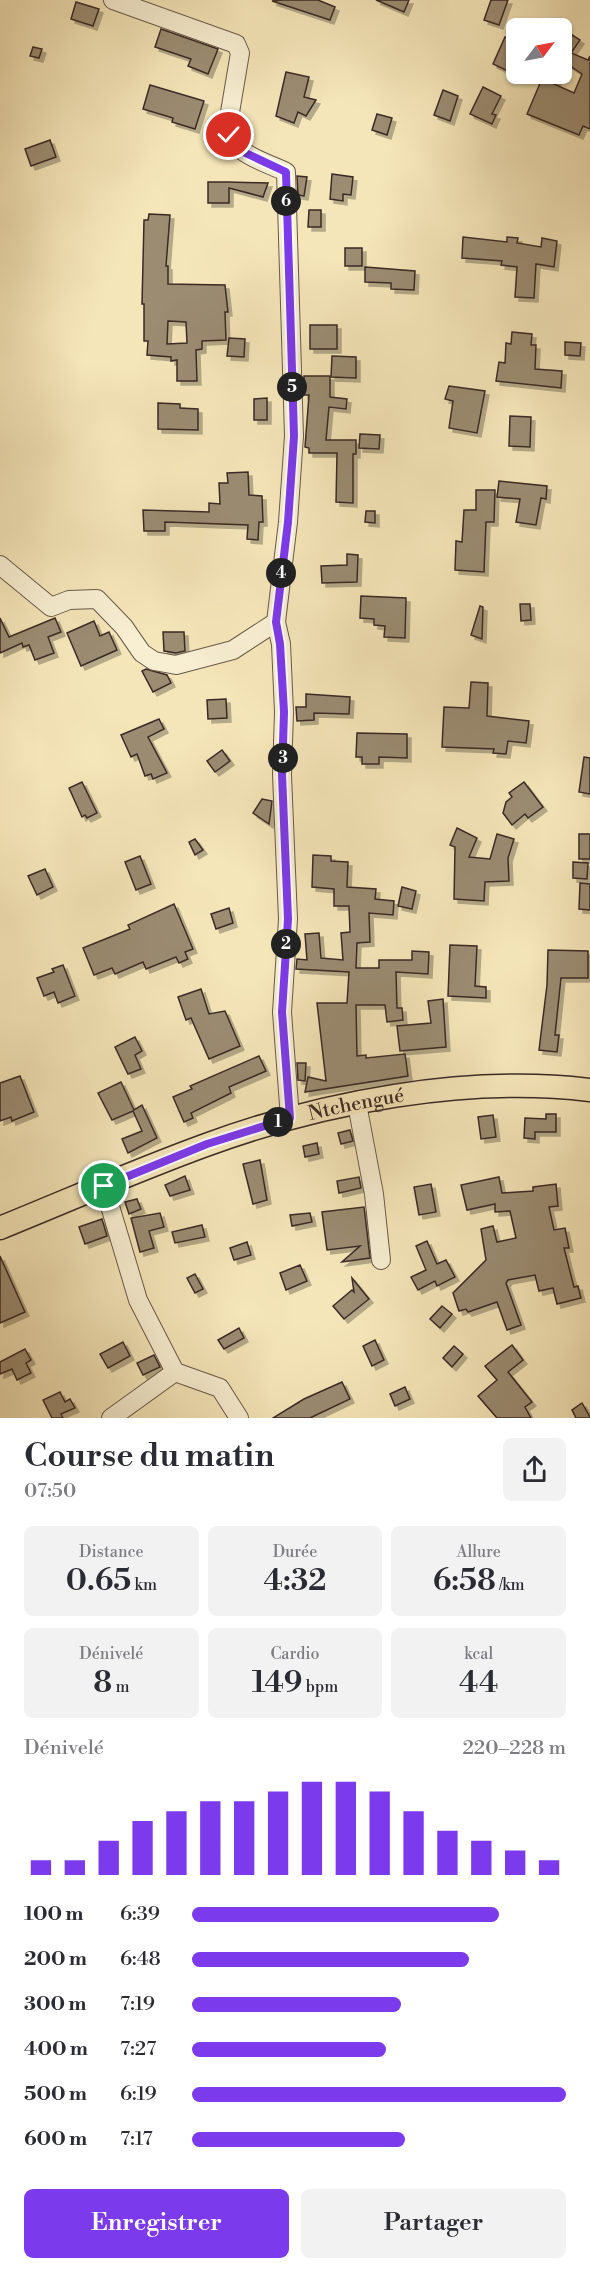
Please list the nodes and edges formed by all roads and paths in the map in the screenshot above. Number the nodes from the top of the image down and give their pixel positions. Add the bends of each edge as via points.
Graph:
1 (113, 0) edge
2 (0, 565) edge
3 (276, 622) junction
4 (590, 1090) edge
5 (357, 1104) junction
6 (290, 1118) junction
7 (104, 1186) junction
8 (0, 1228) edge
9 (381, 1260) dead end
10 (174, 1372) junction
11 (111, 1418) edge
12 (239, 1418) edge

1 - 3 street via 236,44 240,53 229,135 237,149 286,172 294,436
2 - 3 street via 51,607 69,600 97,599 142,653 154,661 176,665 218,655 233,650
3 - 6 street via 284,712 282,775 288,919 282,1012
4 - 5 main road, Ntchengué via 471,1089
5 - 6 main road, Ntchengué
5 - 9 street via 374,1194
6 - 7 main road, Ntchengué via 207,1144
7 - 8 main road, Ntchengué
7 - 10 street via 138,1299
10 - 11 street
10 - 12 street via 220,1388

